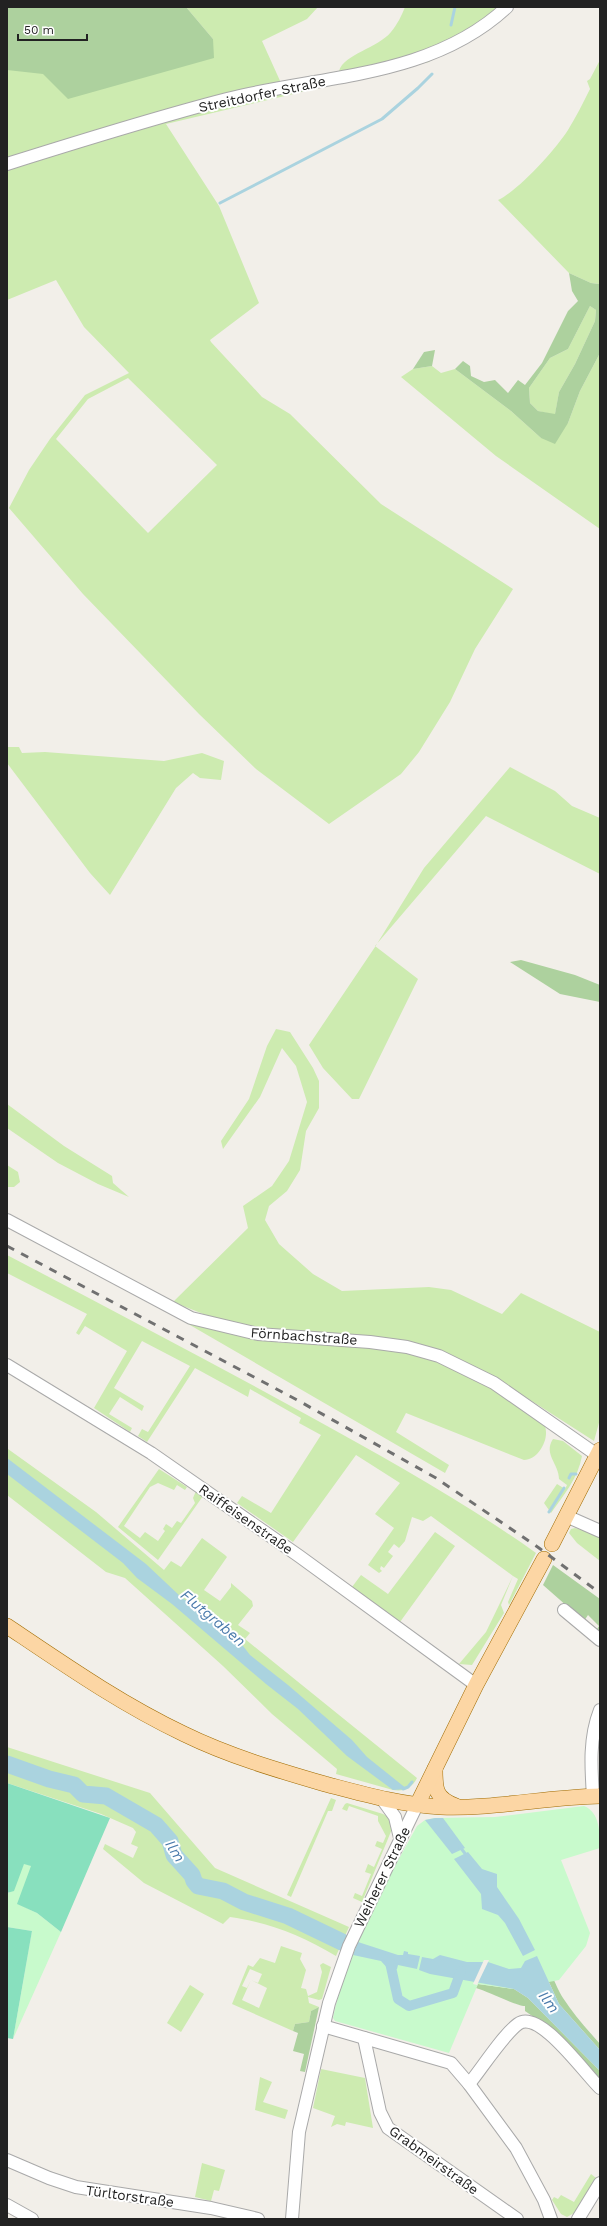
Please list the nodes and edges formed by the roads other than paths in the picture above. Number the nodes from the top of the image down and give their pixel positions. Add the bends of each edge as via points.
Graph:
1 (507, 7) edge
2 (7, 164) edge
3 (7, 1220) edge
4 (7, 1365) edge
5 (599, 1452) edge
6 (566, 1516) junction
7 (600, 1531) edge
8 (552, 1544) dead end
9 (544, 1558) dead end
10 (564, 1610) dead end
11 (7, 1626) edge
12 (600, 1640) edge
13 (476, 1685) junction
14 (600, 1710) edge
15 (435, 1768) junction
16 (596, 1796) edge
17 (382, 1799) junction
18 (411, 1807) junction
19 (458, 1807) junction
20 (400, 1838) junction
21 (323, 2026) junction
22 (364, 2038) junction
23 (469, 2084) junction
24 (600, 2088) edge
25 (7, 2160) edge
26 (600, 2183) edge
27 (7, 2205) edge
28 (32, 2219) edge
29 (258, 2219) edge
30 (292, 2219) edge
31 (518, 2219) edge
32 (551, 2219) edge
33 (578, 2219) edge

1 - 2 street, Streitdorfer Straße via 494,19 467,36 427,56 384,68 228,99
3 - 5 street, Förnbachstraße via 191,1318 258,1334 370,1342 407,1347 439,1356 494,1383
4 - 13 street, Raiffeisenstraße via 151,1453 299,1556
5 - 6 main road
6 - 7 street
6 - 8 main road
9 - 13 main road, Weiherer Straße
10 - 12 street
11 - 17 main road via 123,1702 185,1735 267,1766
13 - 15 main road, Weiherer Straße
14 - 16 street via 594,1727 592,1746
15 - 18 main road, Weiherer Straße
15 - 19 main road via 436,1788 440,1797
16 - 19 main road
17 - 18 main road
17 - 20 street via 395,1816
18 - 19 main road
18 - 20 street, Weiherer Straße
20 - 21 street, Weiherer Straße via 343,1959
21 - 22 street
21 - 30 street, Weiherer Straße via 299,2132
22 - 23 street via 448,2061
22 - 31 street, Grabmeirstraße via 380,2112 388,2128
23 - 24 street via 513,2029 527,2020 538,2024 552,2035
23 - 32 street via 516,2148 544,2200
25 - 29 street, Türltorstraße via 76,2188 212,2208
26 - 33 street
27 - 28 street

